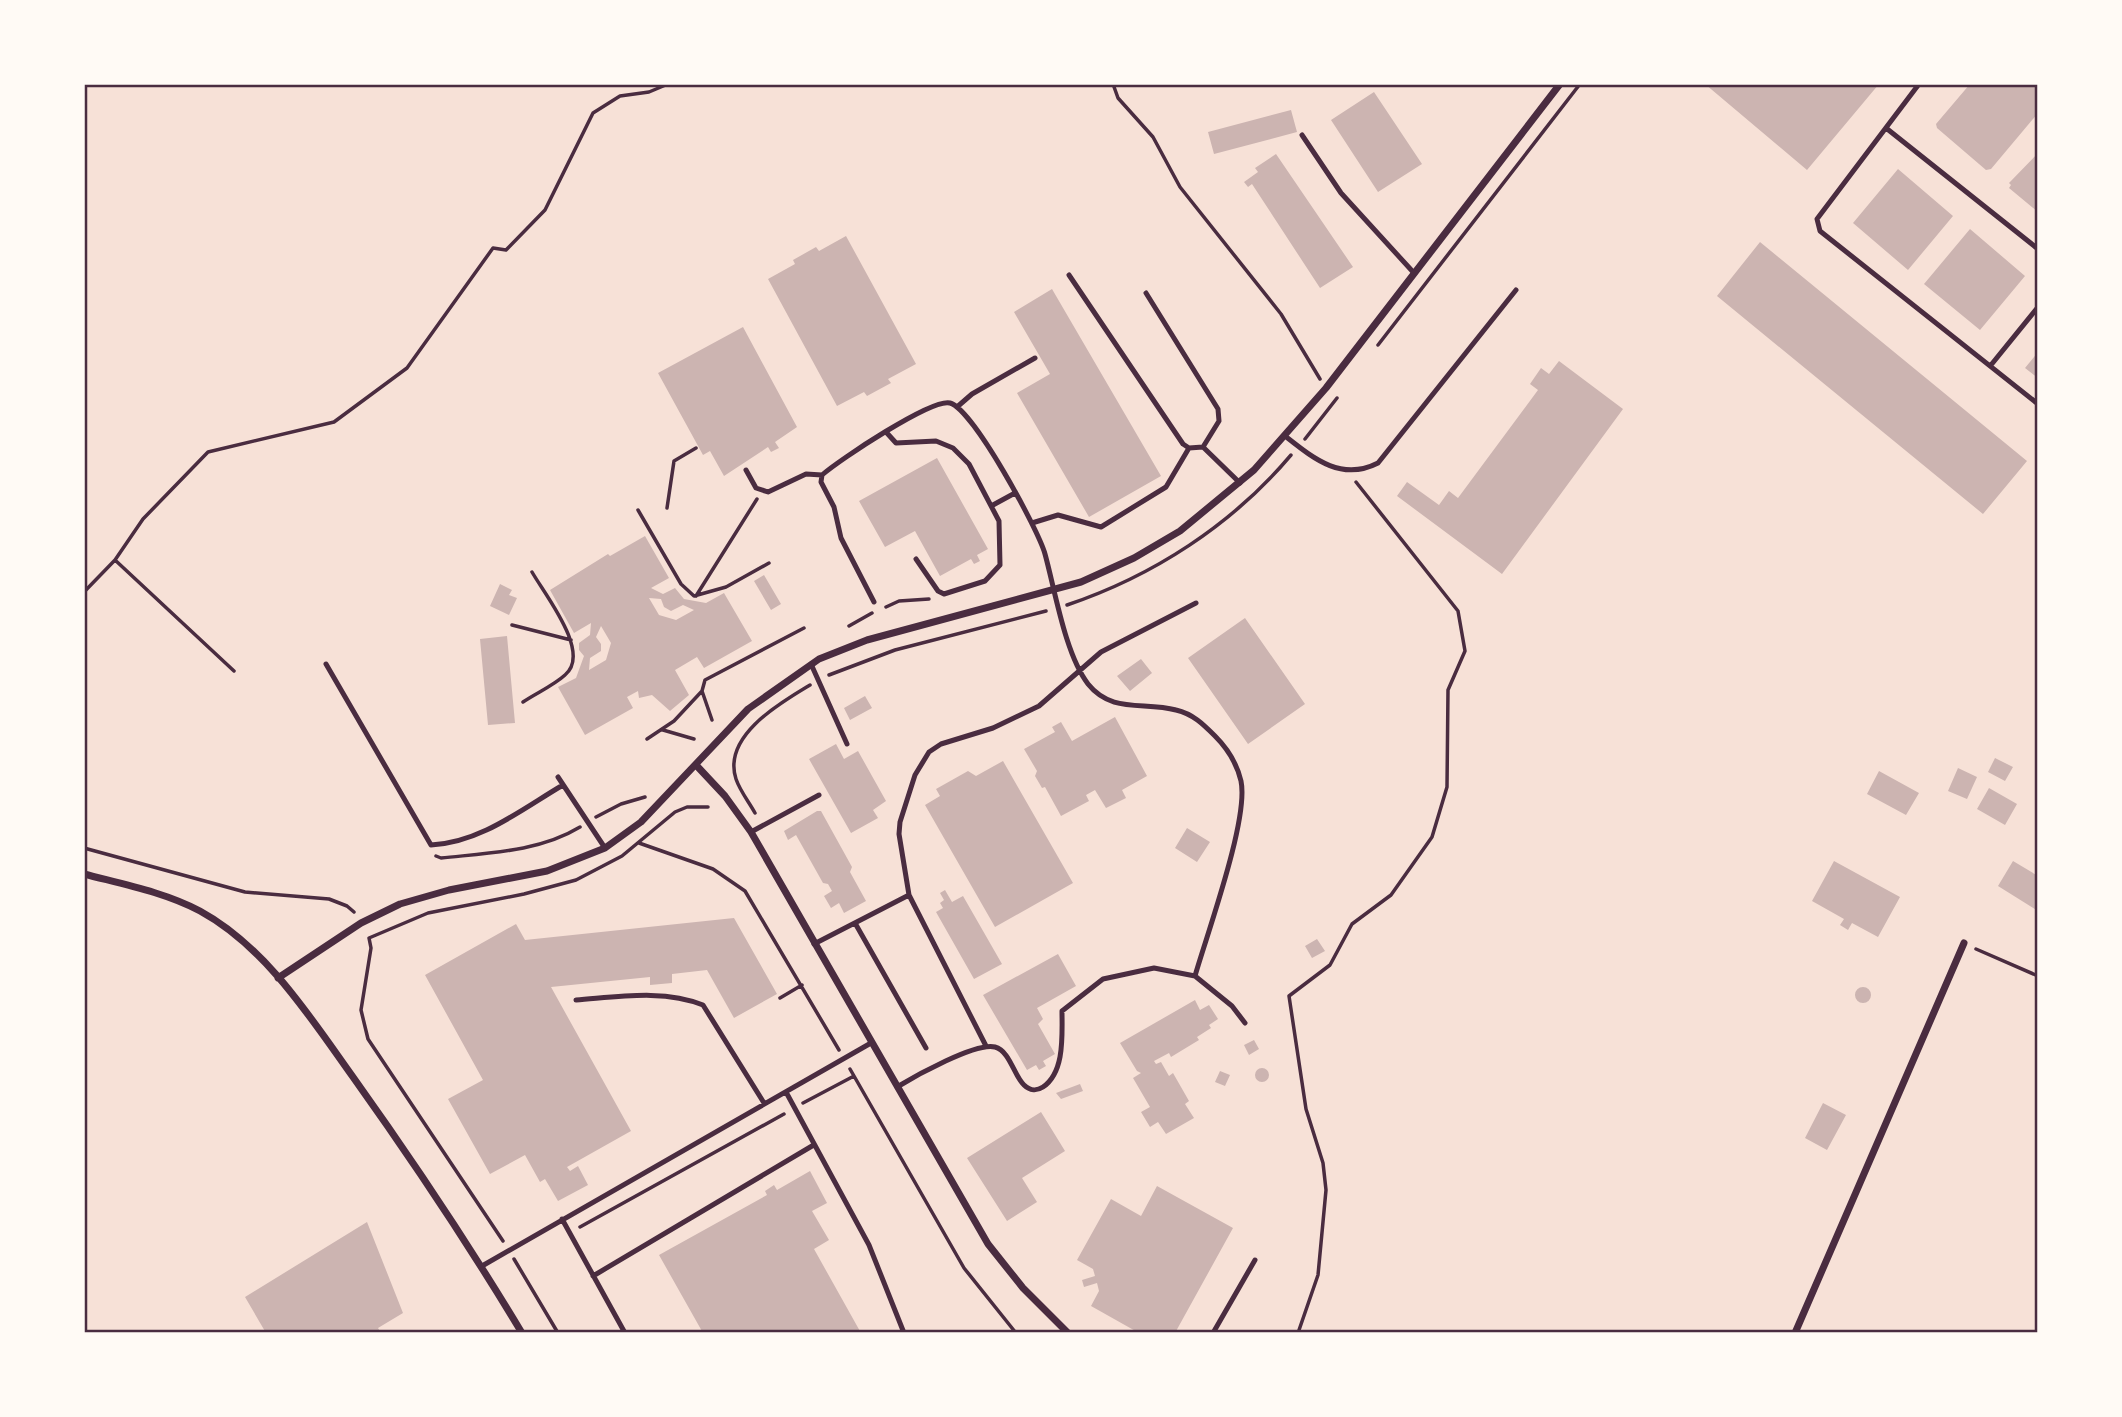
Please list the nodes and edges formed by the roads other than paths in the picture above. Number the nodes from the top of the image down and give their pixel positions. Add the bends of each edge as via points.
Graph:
1 (1560, 84) edge
2 (1919, 84) edge
3 (1886, 128) junction
4 (1302, 135) dead end
5 (2038, 249) edge
6 (1414, 273) junction
7 (1069, 275) dead end
8 (1516, 289) dead end
9 (1146, 293) dead end
10 (2038, 307) edge
11 (1035, 358) dead end
12 (1991, 365) junction
13 (2038, 404) edge
14 (957, 407) junction
15 (886, 432) junction
16 (1284, 436) junction
17 (1203, 446) junction
18 (1189, 448) junction
19 (746, 470) dead end
20 (822, 475) junction
21 (1240, 483) junction
22 (1014, 493) junction
23 (993, 505) junction
24 (1032, 523) junction
25 (916, 559) dead end
26 (1052, 591) junction
27 (874, 602) dead end
28 (1196, 603) dead end
29 (326, 664) dead end
30 (811, 664) junction
31 (1079, 668) junction
32 (847, 744) dead end
33 (696, 765) junction
34 (558, 777) dead end
35 (563, 785) junction
36 (819, 795) dead end
37 (751, 832) junction
38 (606, 848) junction
39 (84, 874) edge
40 (909, 895) junction
41 (855, 923) junction
42 (1964, 943) road end
43 (814, 944) junction
44 (1195, 976) junction
45 (278, 978) junction
46 (576, 1000) dead end
47 (1245, 1023) dead end
48 (871, 1043) junction
49 (986, 1046) junction
50 (926, 1048) dead end
51 (897, 1087) junction
52 (786, 1092) junction
53 (764, 1103) junction
54 (812, 1146) junction
55 (562, 1219) junction
56 (1255, 1259) dead end
57 (482, 1266) junction
58 (593, 1276) junction
59 (522, 1333) edge
60 (625, 1333) edge
61 (904, 1333) edge
62 (1068, 1333) edge
63 (1213, 1333) edge
64 (1795, 1333) edge

1 - 6 street
2 - 3 lane
3 - 5 lane
3 - 12 lane via 1818,219 1820,231
4 - 6 lane via 1341,194
6 - 16 street
7 - 18 lane
8 - 16 lane via 1388,455 1368,468 1349,471 1324,464
9 - 17 lane via 1218,408 1219,421
10 - 12 lane
11 - 14 lane
12 - 13 lane
14 - 15 lane via 941,403
14 - 22 lane via 978,430
15 - 20 lane
15 - 23 lane via 896,443 936,441 953,448 969,464
16 - 21 street
17 - 18 lane
17 - 21 lane
18 - 24 lane via 1166,487 1101,527 1058,515
19 - 20 lane via 762,491 774,491 806,474
20 - 27 lane via 841,538
21 - 26 street via 1158,544 1105,572
22 - 23 lane
22 - 24 lane
23 - 25 lane via 999,521 1000,565 985,581 944,594
24 - 26 lane
26 - 30 street via 867,640
26 - 31 lane
28 - 31 lane
29 - 35 lane via 431,845 472,837
30 - 32 lane
30 - 33 street via 760,699
31 - 40 lane via 1039,706 993,728 941,744 922,760 900,822
31 - 44 lane via 1095,692 1117,704 1165,707 1195,717 1225,746 1240,779 1243,793 1236,833
33 - 37 street
33 - 38 street
34 - 35 lane
35 - 38 lane
36 - 37 lane
37 - 43 street
38 - 45 street via 547,871 400,904 361,923
39 - 45 street via 200,911 246,944
40 - 41 lane
40 - 49 lane
41 - 43 lane
41 - 50 lane
42 - 64 street
43 - 48 street
44 - 47 lane
44 - 49 lane via 1154,968 1103,979 1062,1012 1058,1065 1054,1077 1039,1089 1024,1085 1001,1049
45 - 57 street via 386,1123
46 - 53 lane via 648,995 703,1005
48 - 51 street
48 - 52 lane
49 - 51 lane
51 - 62 street via 988,1244
52 - 53 lane
52 - 54 lane
53 - 55 lane
54 - 58 lane
54 - 61 lane via 869,1245
55 - 57 lane
55 - 58 lane
56 - 63 lane
57 - 59 street
58 - 60 lane

